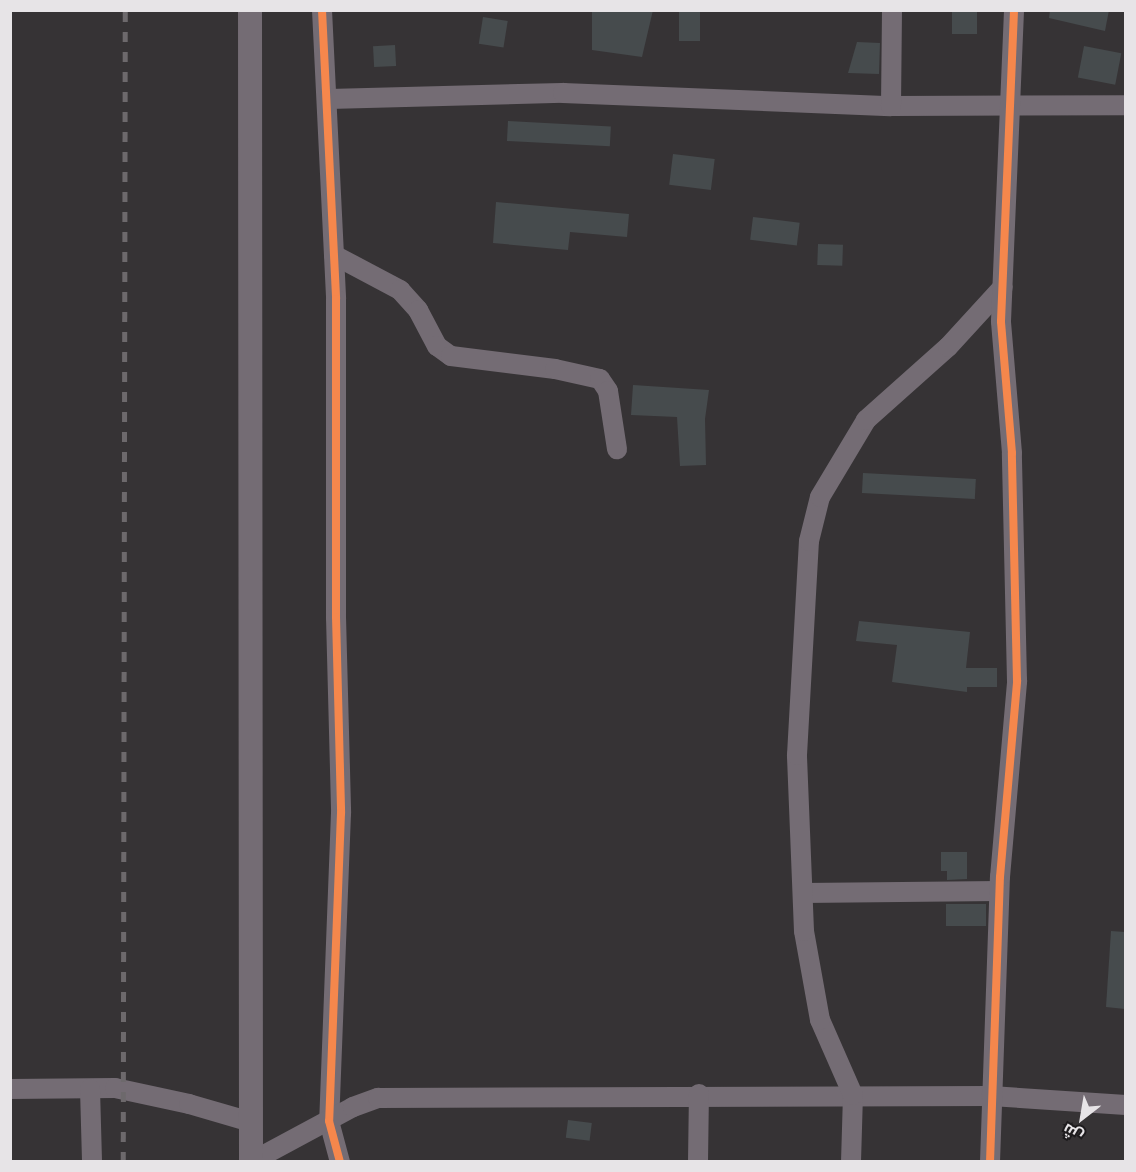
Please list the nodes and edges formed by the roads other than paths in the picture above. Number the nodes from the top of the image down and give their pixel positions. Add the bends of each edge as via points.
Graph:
1 (249, 10) edge
2 (322, 10) edge
3 (892, 10) edge
4 (1014, 10) edge
5 (329, 99) junction
6 (1125, 105) edge
7 (891, 106) junction
8 (1011, 108) junction
9 (334, 255) junction
10 (1003, 287) junction
11 (618, 449) dead end
12 (999, 891) junction
13 (803, 893) junction
14 (10, 1089) edge
15 (90, 1089) junction
16 (699, 1094) junction
17 (853, 1095) junction
18 (991, 1096) junction
19 (1125, 1105) edge
20 (329, 1121) junction
21 (251, 1122) junction
22 (92, 1161) edge
23 (251, 1161) edge
24 (340, 1161) edge
25 (698, 1161) edge
26 (851, 1161) edge
27 (990, 1161) edge

1 - 21 street
2 - 5 street
3 - 7 street
4 - 8 street
5 - 7 street via 563,93
5 - 9 street
6 - 8 street
7 - 8 street
8 - 10 street
9 - 11 street via 400,290 418,310 437,346 452,356 600,379 608,391
9 - 20 street via 341,813
10 - 12 street via 1002,363 1012,453 1017,681
10 - 13 street via 948,347 866,420 820,497 808,541 797,755
12 - 13 street
12 - 18 street
13 - 17 street via 804,931 820,1020
14 - 15 street
15 - 21 street via 152,1094
15 - 22 street
16 - 17 street
16 - 20 street via 378,1098
16 - 25 street
17 - 18 street
17 - 26 street
18 - 19 street
18 - 27 street
20 - 23 street
20 - 24 street
21 - 23 street

